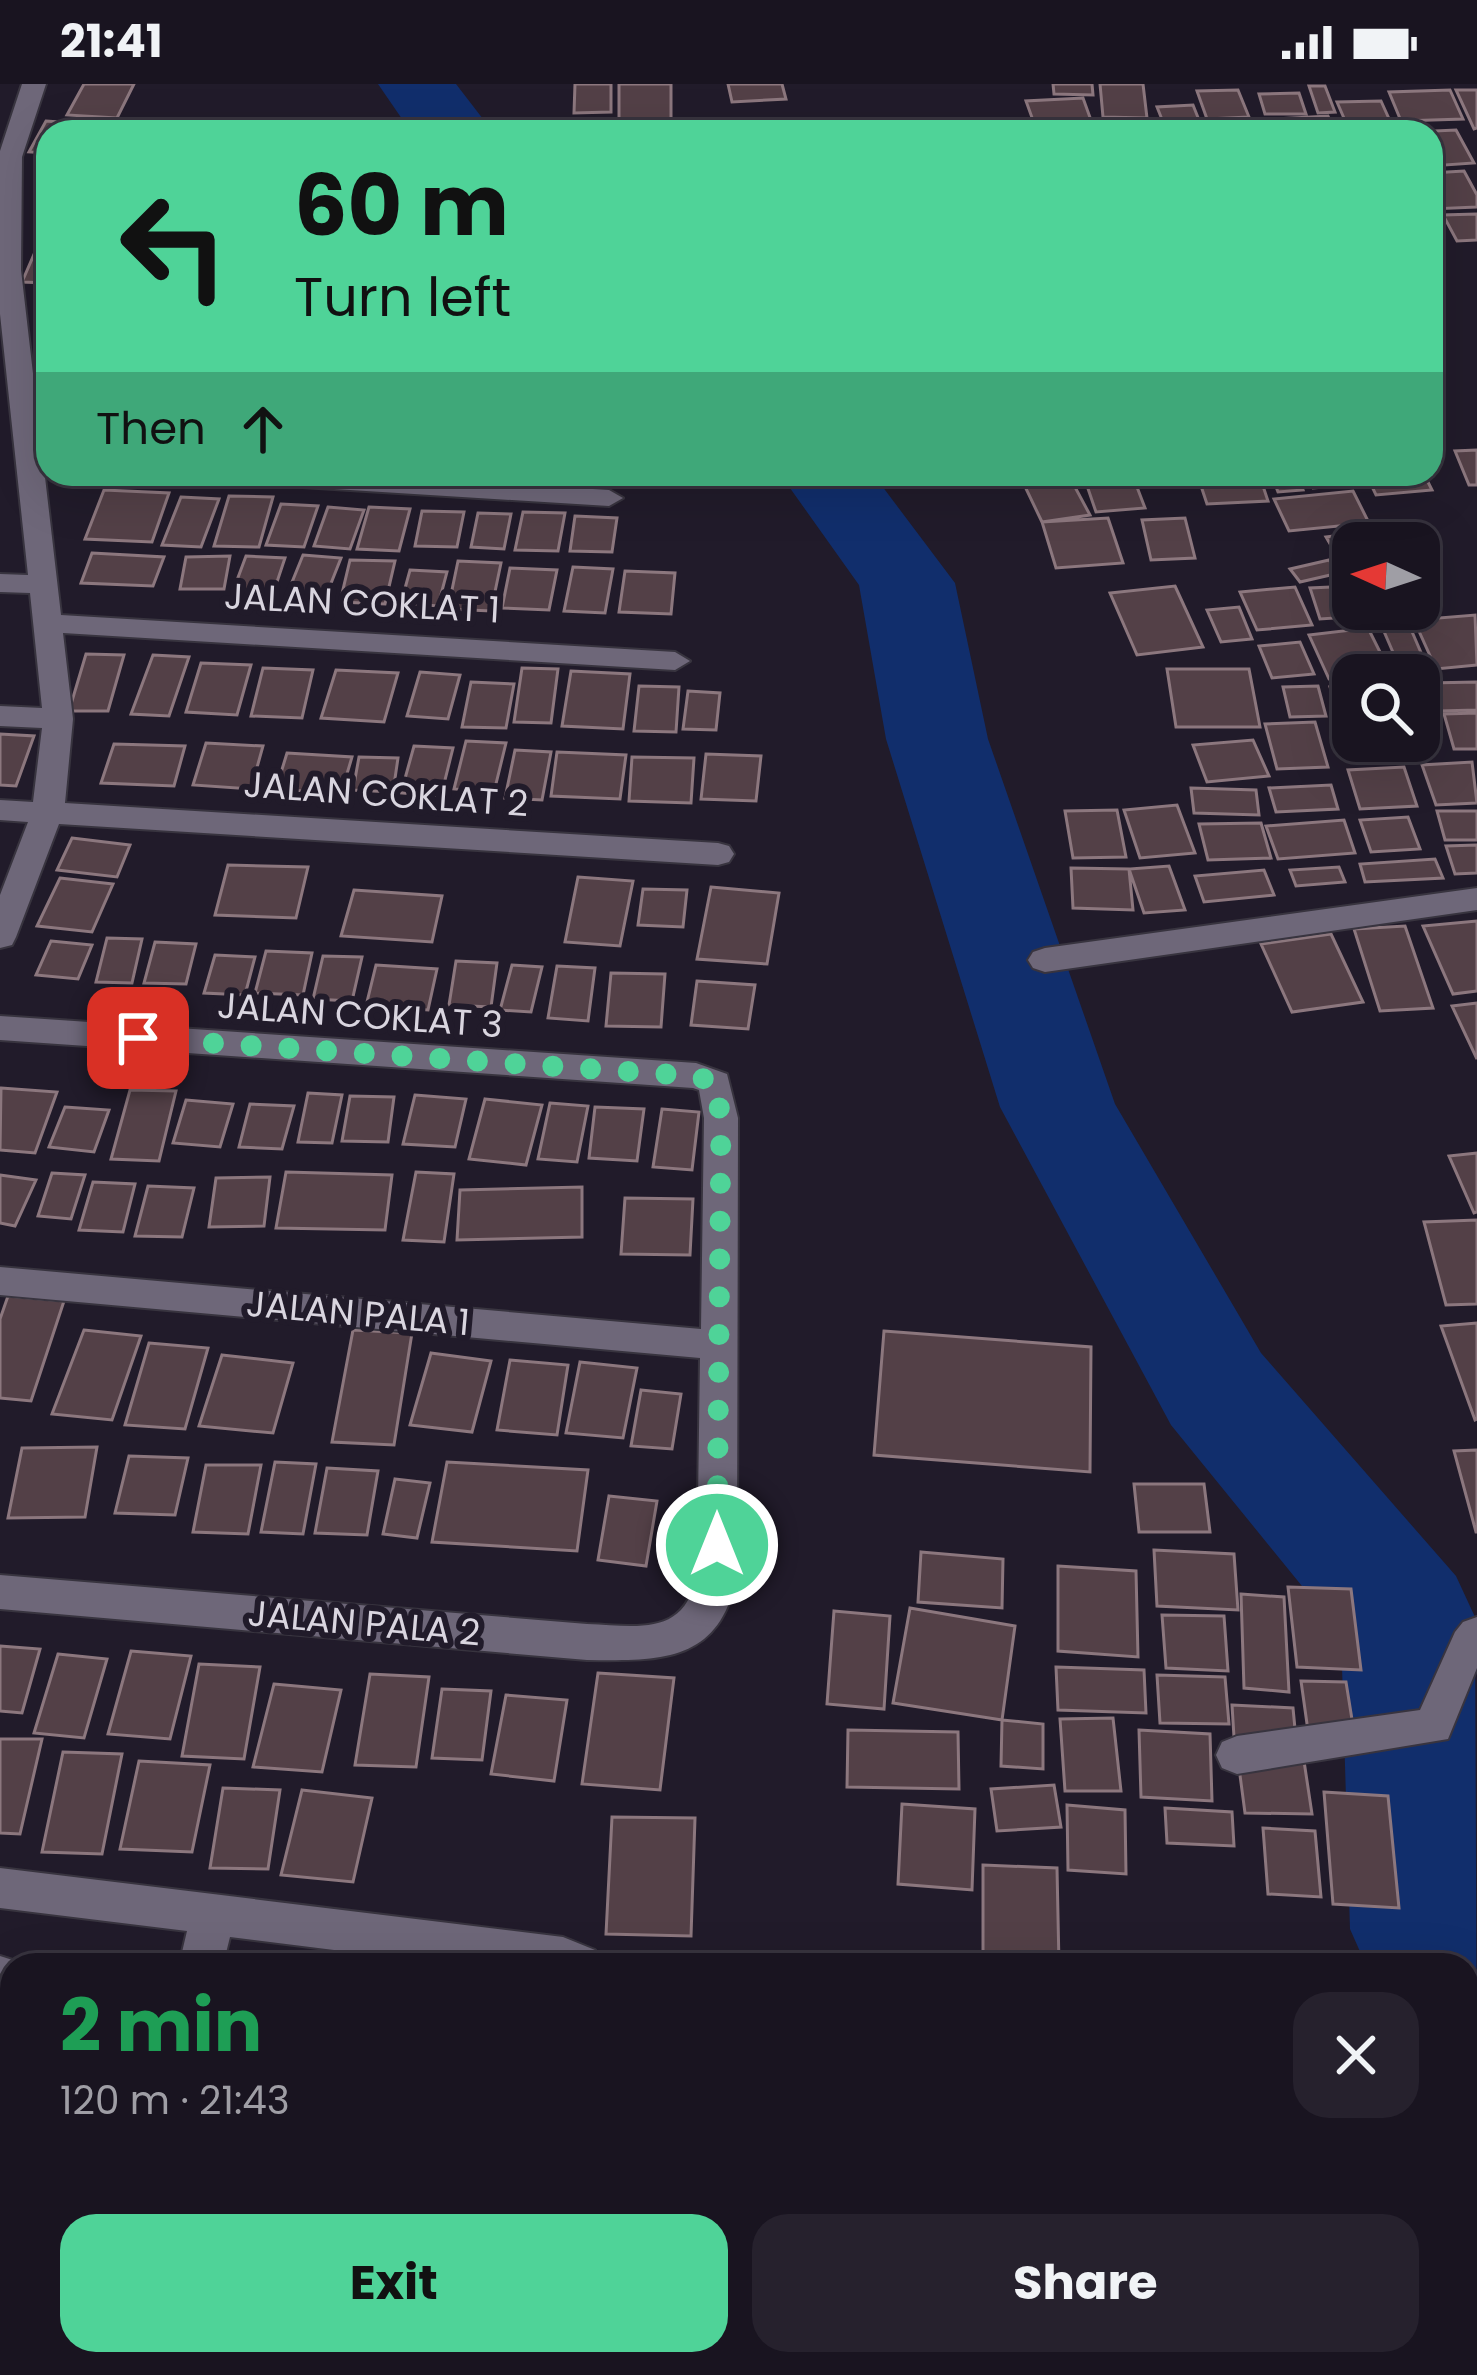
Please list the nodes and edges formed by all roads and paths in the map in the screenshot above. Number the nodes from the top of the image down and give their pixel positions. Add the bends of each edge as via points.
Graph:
1 (34, 84) edge
2 (8, 302) edge
3 (36, 313) edge
4 (13, 429) edge
5 (36, 459) edge
6 (40, 486) edge
7 (407, 486) edge
8 (609, 499) dead end
9 (0, 583) edge
10 (43, 585) junction
11 (45, 623) junction
12 (675, 661) dead end
13 (0, 716) edge
14 (58, 719) junction
15 (0, 810) edge
16 (48, 812) junction
17 (718, 854) dead end
18 (1477, 899) edge
19 (0, 937) edge
20 (1046, 960) dead end
21 (0, 1028) edge
22 (0, 1281) edge
23 (716, 1345) junction
24 (0, 1592) edge
25 (1477, 1634) edge
26 (1237, 1755) dead end
27 (0, 1888) edge
28 (213, 1916) junction
29 (204, 1953) edge
30 (492, 1953) edge

1 - 2 street via 13,144 22,185
2 - 3 street
2 - 4 street
4 - 5 street
6 - 10 street
7 - 8 street
9 - 10 street
10 - 11 street
11 - 12 street, JALAN COKLAT 1
11 - 14 street
13 - 14 street
14 - 16 street
15 - 16 street, JALAN COKLAT 2
16 - 17 street, JALAN COKLAT 2
16 - 19 street
18 - 20 street
21 - 23 street, JALAN COKLAT 3 via 715,1083
22 - 23 street, JALAN PALA 1
23 - 24 street, JALAN PALA 2 via 715,1604 674,1638 631,1643
25 - 26 street via 1460,1653 1450,1696 1432,1726
27 - 28 street
28 - 29 street
28 - 30 street

